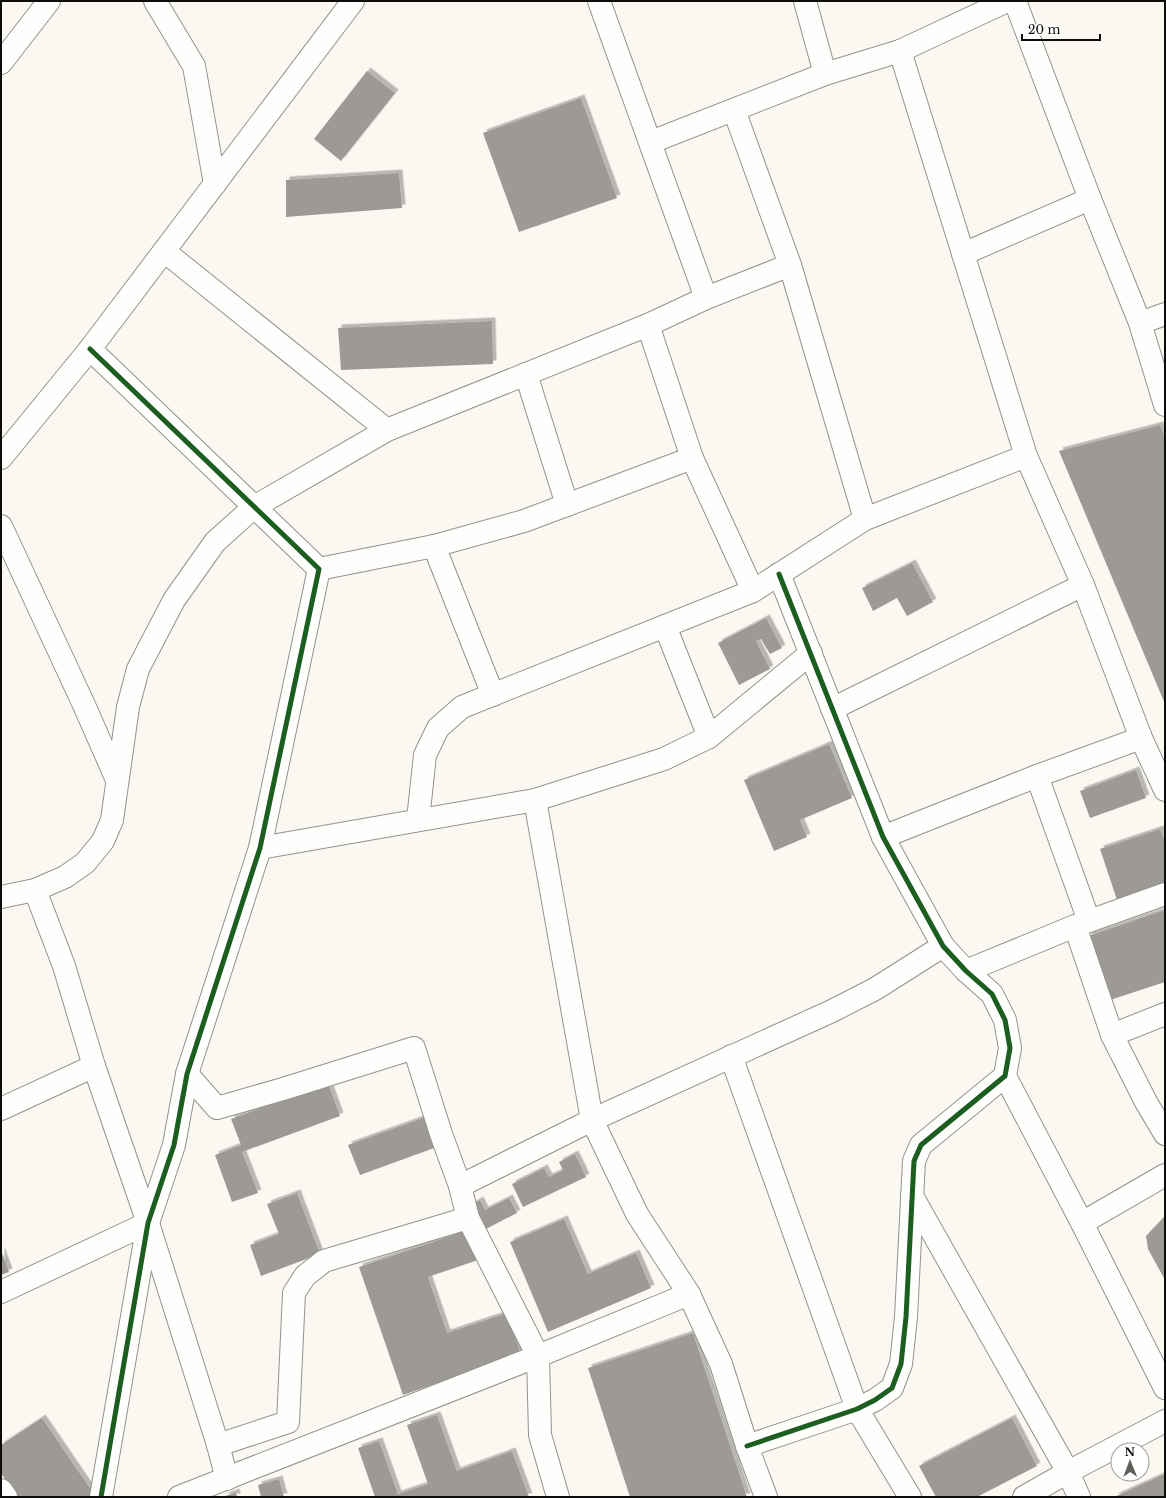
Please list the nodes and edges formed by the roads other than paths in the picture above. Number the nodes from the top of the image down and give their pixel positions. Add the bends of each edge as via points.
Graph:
1 (49, 1) edge
2 (155, 1) edge
3 (353, 1) edge
4 (599, 1) edge
5 (805, 1) edge
6 (1007, 1) edge
7 (1015, 1) edge
8 (900, 51) junction
9 (1, 63) edge
10 (825, 74) junction
11 (734, 110) junction
12 (651, 142) junction
13 (215, 184) junction
14 (1090, 199) junction
15 (164, 251) junction
16 (963, 254) junction
17 (790, 265) junction
18 (706, 298) junction
19 (1165, 314) edge
20 (1140, 324) junction
21 (648, 325) junction
22 (90, 349) junction
23 (526, 374) junction
24 (1165, 405) edge
25 (387, 430) junction
26 (1026, 456) junction
27 (1, 458) edge
28 (692, 458) junction
29 (568, 505) junction
30 (254, 507) junction
31 (865, 519) junction
32 (1, 526) edge
33 (434, 546) junction
34 (318, 569) junction
35 (778, 574) junction
36 (1082, 585) junction
37 (753, 591) junction
38 (665, 626) junction
39 (811, 653) junction
40 (493, 695) junction
41 (832, 709) junction
42 (710, 737) junction
43 (1142, 738) junction
44 (1037, 776) junction
45 (117, 780) junction
46 (1165, 790) edge
47 (535, 800) junction
48 (418, 820) junction
49 (883, 836) junction
50 (260, 848) junction
51 (35, 890) junction
52 (1165, 894) edge
53 (1, 897) edge
54 (1082, 924) junction
55 (943, 946) junction
56 (966, 971) junction
57 (1165, 1014) edge
58 (1112, 1035) junction
59 (731, 1056) junction
60 (94, 1066) junction
61 (187, 1074) junction
62 (1005, 1076) junction
63 (1, 1109) edge
64 (592, 1120) junction
65 (1165, 1134) edge
66 (1165, 1175) edge
67 (460, 1186) junction
68 (912, 1196) junction
69 (468, 1218) junction
70 (148, 1223) junction
71 (1082, 1223) junction
72 (1, 1292) edge
73 (689, 1294) junction
74 (538, 1356) junction
75 (1165, 1388) edge
76 (857, 1409) junction
77 (1165, 1421) edge
78 (218, 1445) junction
79 (747, 1446) junction
80 (1068, 1472) junction
81 (226, 1479) junction
82 (1, 1490) edge
83 (6, 1497) edge
84 (101, 1497) edge
85 (179, 1497) edge
86 (558, 1497) edge
87 (766, 1497) edge
88 (910, 1497) edge
89 (1024, 1497) edge
90 (1079, 1497) edge

1 - 9 street
2 - 13 street via 194,66
3 - 13 street
4 - 12 street
5 - 10 street
6 - 8 street
7 - 14 street
8 - 10 street
8 - 16 street
10 - 11 street
11 - 12 street
11 - 17 street
12 - 18 street
13 - 15 street
14 - 16 street
14 - 20 street
15 - 22 street
15 - 25 street
16 - 26 street
17 - 18 street
17 - 31 street
18 - 21 street
19 - 20 street
20 - 24 street
21 - 23 street
21 - 28 street
22 - 27 street
22 - 30 street
23 - 25 street
23 - 29 street
25 - 30 street
26 - 31 street
26 - 36 street
28 - 29 street
28 - 37 street
29 - 33 street via 524,521
30 - 34 street
30 - 45 street via 215,542 174,600 138,668 128,706
31 - 35 street
32 - 45 street
33 - 34 street
33 - 40 street
34 - 50 street
35 - 37 street
35 - 39 street
36 - 41 street
36 - 43 street
37 - 38 street
38 - 40 street
38 - 42 street
39 - 41 street
39 - 42 street
40 - 48 street via 462,707 438,728 425,755
41 - 49 street
42 - 47 street via 664,759
43 - 44 street
43 - 46 street
44 - 49 street
44 - 54 street
45 - 51 street via 112,820 103,841 86,863 65,877
47 - 48 street
47 - 64 street
48 - 50 street
49 - 55 street
50 - 61 street
51 - 53 street
51 - 60 street via 64,966
52 - 54 street
54 - 56 street
54 - 58 street
55 - 56 street
55 - 59 street via 875,989
56 - 62 street via 992,994 1005,1020 1010,1048
57 - 58 street
58 - 65 street
59 - 64 street
59 - 76 street
60 - 63 street
60 - 70 street
61 - 67 street via 217,1108 414,1048 440,1134
61 - 70 street via 174,1145
62 - 68 street via 921,1145 914,1161
62 - 71 street
64 - 67 street
64 - 73 street via 636,1214
66 - 71 street
67 - 69 street
68 - 76 street via 902,1364 892,1388 876,1400
68 - 80 street
69 - 74 street
69 - 78 street via 324,1261 305,1276 294,1293 288,1422
70 - 72 street
70 - 78 street
70 - 84 street
71 - 75 street
73 - 74 street
73 - 79 street via 721,1364
74 - 81 street
74 - 86 street via 540,1435
76 - 79 street
76 - 88 street
77 - 80 street
78 - 81 street
79 - 87 street
80 - 89 street
80 - 90 street
81 - 85 street
82 - 83 street

